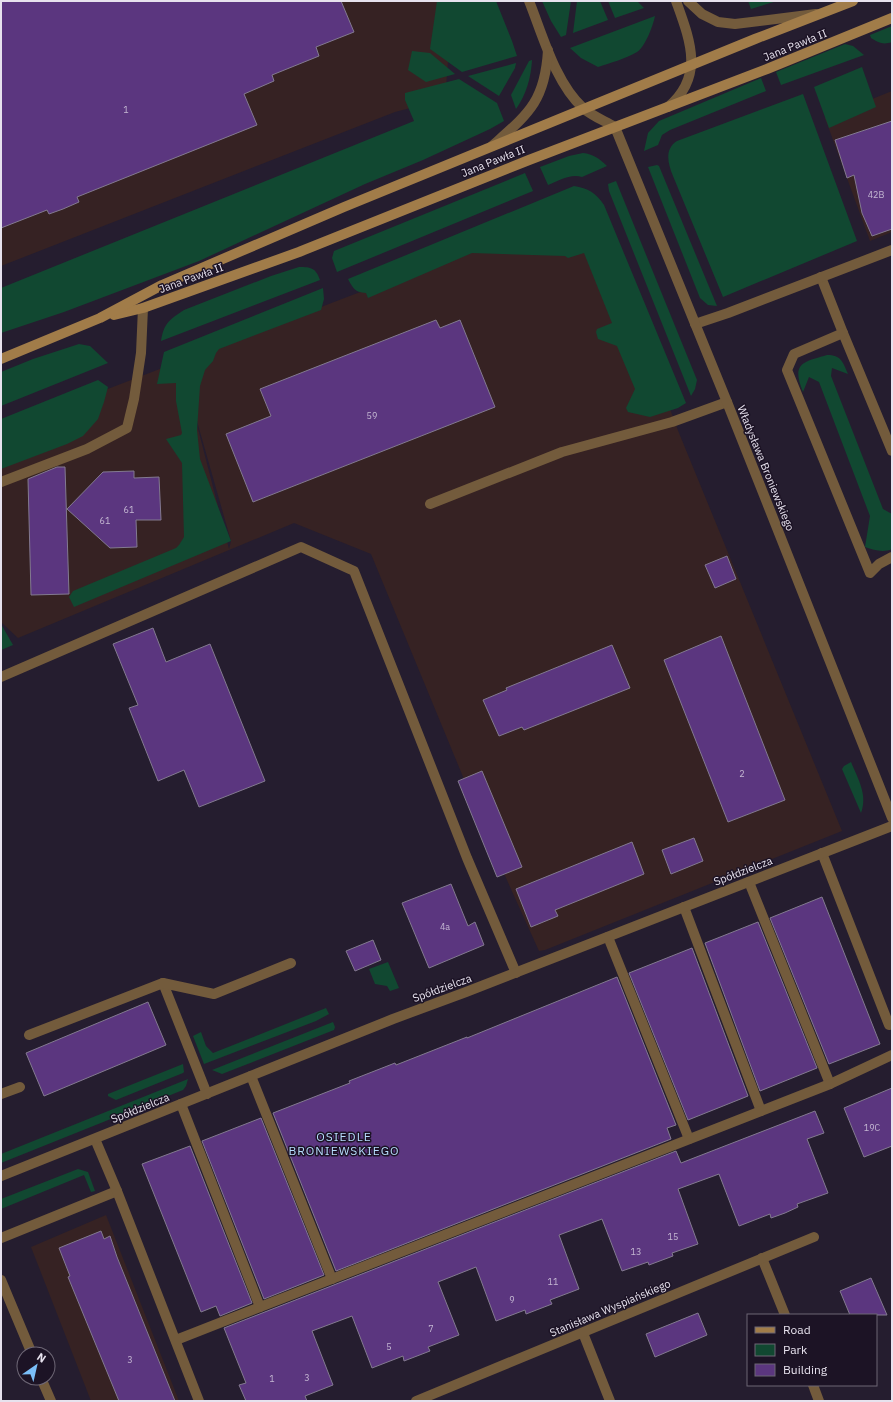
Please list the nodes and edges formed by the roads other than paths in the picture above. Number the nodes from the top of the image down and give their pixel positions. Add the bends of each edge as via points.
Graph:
1 (529, 1) edge
2 (676, 1) edge
3 (688, 1) edge
4 (853, 1) edge
5 (822, 13) junction
6 (892, 18) edge
7 (548, 48) junction
8 (691, 65) junction
9 (666, 108) junction
10 (585, 109) junction
11 (615, 127) junction
12 (491, 147) junction
13 (892, 250) edge
14 (821, 277) junction
15 (143, 308) junction
16 (100, 318) junction
17 (695, 324) junction
18 (843, 333) junction
19 (1, 358) edge
20 (727, 402) junction
21 (892, 451) edge
22 (1, 482) edge
23 (430, 504) dead end
24 (892, 557) edge
25 (1, 676) edge
26 (892, 818) edge
27 (892, 826) edge
28 (822, 853) junction
29 (749, 882) junction
30 (684, 907) junction
31 (608, 937) junction
32 (291, 963) dead end
33 (516, 972) junction
34 (163, 983) junction
35 (889, 1025) dead end
36 (29, 1036) dead end
37 (892, 1055) edge
38 (251, 1076) junction
39 (830, 1084) junction
40 (20, 1087) dead end
41 (1, 1094) edge
42 (207, 1094) junction
43 (181, 1104) junction
44 (761, 1111) junction
45 (95, 1139) junction
46 (689, 1139) junction
47 (1, 1176) edge
48 (116, 1191) junction
49 (814, 1237) dead end
50 (1, 1238) edge
51 (762, 1258) junction
52 (332, 1279) junction
53 (1, 1280) edge
54 (260, 1307) junction
55 (785, 1314) edge
56 (583, 1333) junction
57 (176, 1340) junction
58 (29, 1346) edge
59 (45, 1386) edge
60 (813, 1386) edge
61 (51, 1401) edge
62 (199, 1401) edge
63 (416, 1401) edge
64 (610, 1401) edge
65 (819, 1401) edge

1 - 7 street
2 - 8 street via 690,41
3 - 5 street via 702,14 718,22 735,24
4 - 5 main road, Jana Pawła II
5 - 8 main road, Jana Pawła II
6 - 9 main road, Jana Pawła II
7 - 10 street via 566,88
7 - 12 street via 543,85 533,105 525,116
8 - 9 street via 688,81 681,93
8 - 10 main road, Jana Pawła II
9 - 11 main road, Jana Pawła II
10 - 11 street
10 - 12 main road, Jana Pawła II
11 - 15 main road, Jana Pawła II via 299,252
11 - 17 street, Władysława Broniewskiego
12 - 16 main road, Jana Pawła II via 162,285
13 - 14 street
14 - 17 street
14 - 18 street
15 - 16 main road, Jana Pawła II
15 - 22 street via 141,353 127,428 87,449
16 - 19 main road, Jana Pawła II
17 - 20 street, Władysława Broniewskiego
18 - 21 street
18 - 24 street via 794,354 787,370 870,573
20 - 23 street via 672,422 562,452
20 - 26 street, Władysława Broniewskiego
25 - 33 street via 301,547 354,571 467,858
27 - 28 street, Spółdzielcza
28 - 29 street, Spółdzielcza
28 - 35 street
29 - 30 street, Spółdzielcza
29 - 39 street
30 - 31 street, Spółdzielcza
30 - 44 street
31 - 33 street, Spółdzielcza
31 - 46 street
32 - 34 street via 214,994
33 - 38 street, Spółdzielcza
34 - 36 street
34 - 42 street
37 - 39 street
38 - 42 street, Spółdzielcza
38 - 52 street
39 - 44 street
40 - 41 street
42 - 43 street, Spółdzielcza
43 - 45 street, Spółdzielcza
43 - 54 street
44 - 46 street
45 - 47 street, Spółdzielcza
45 - 48 street
46 - 52 street
48 - 50 street
48 - 57 street
49 - 51 street, Stanisława Wyspiańskiego
51 - 55 street
51 - 56 street, Stanisława Wyspiańskiego
52 - 54 street
53 - 58 street
54 - 57 street
56 - 63 street, Stanisława Wyspiańskiego
56 - 64 street
57 - 62 street
59 - 61 street
60 - 65 street

